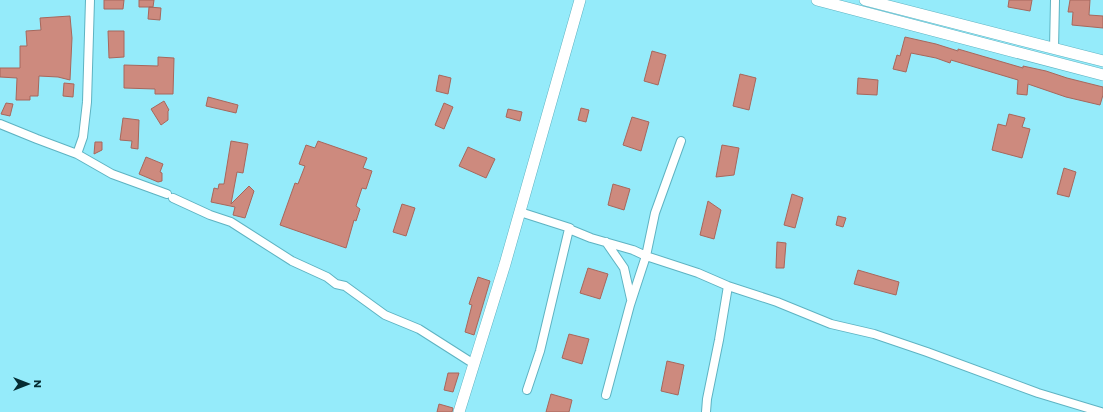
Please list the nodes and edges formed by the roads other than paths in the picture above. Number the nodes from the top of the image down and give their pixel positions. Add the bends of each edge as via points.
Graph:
1 (90, 0) edge
2 (580, 0) edge
3 (865, 0) edge
4 (1055, 0) edge
5 (824, 1) edge
6 (896, 4) edge
7 (1054, 49) junction
8 (1103, 61) edge
9 (1103, 75) edge
10 (0, 124) edge
11 (681, 141) dead end
12 (77, 154) junction
13 (520, 212) junction
14 (569, 229) junction
15 (606, 242) junction
16 (646, 256) junction
17 (728, 286) junction
18 (632, 300) junction
19 (474, 364) junction
20 (527, 390) dead end
21 (606, 395) dead end
22 (459, 412) edge
23 (706, 412) edge
24 (1101, 412) edge

1 - 12 street via 87,102 83,137
2 - 13 main road
3 - 6 main road
4 - 7 street
5 - 9 main road
6 - 7 main road
7 - 8 main road
10 - 12 street
11 - 16 street via 655,213
12 - 19 street via 112,174 170,196 210,216 231,222 292,261 327,277 336,284 345,286 385,315 419,329
13 - 14 street
13 - 19 main road
14 - 15 street
14 - 20 street via 540,351
15 - 16 street
15 - 18 street via 624,268
16 - 17 street
16 - 18 street
17 - 23 street
17 - 24 street via 831,324 880,336 1038,393
18 - 21 street
19 - 22 main road

